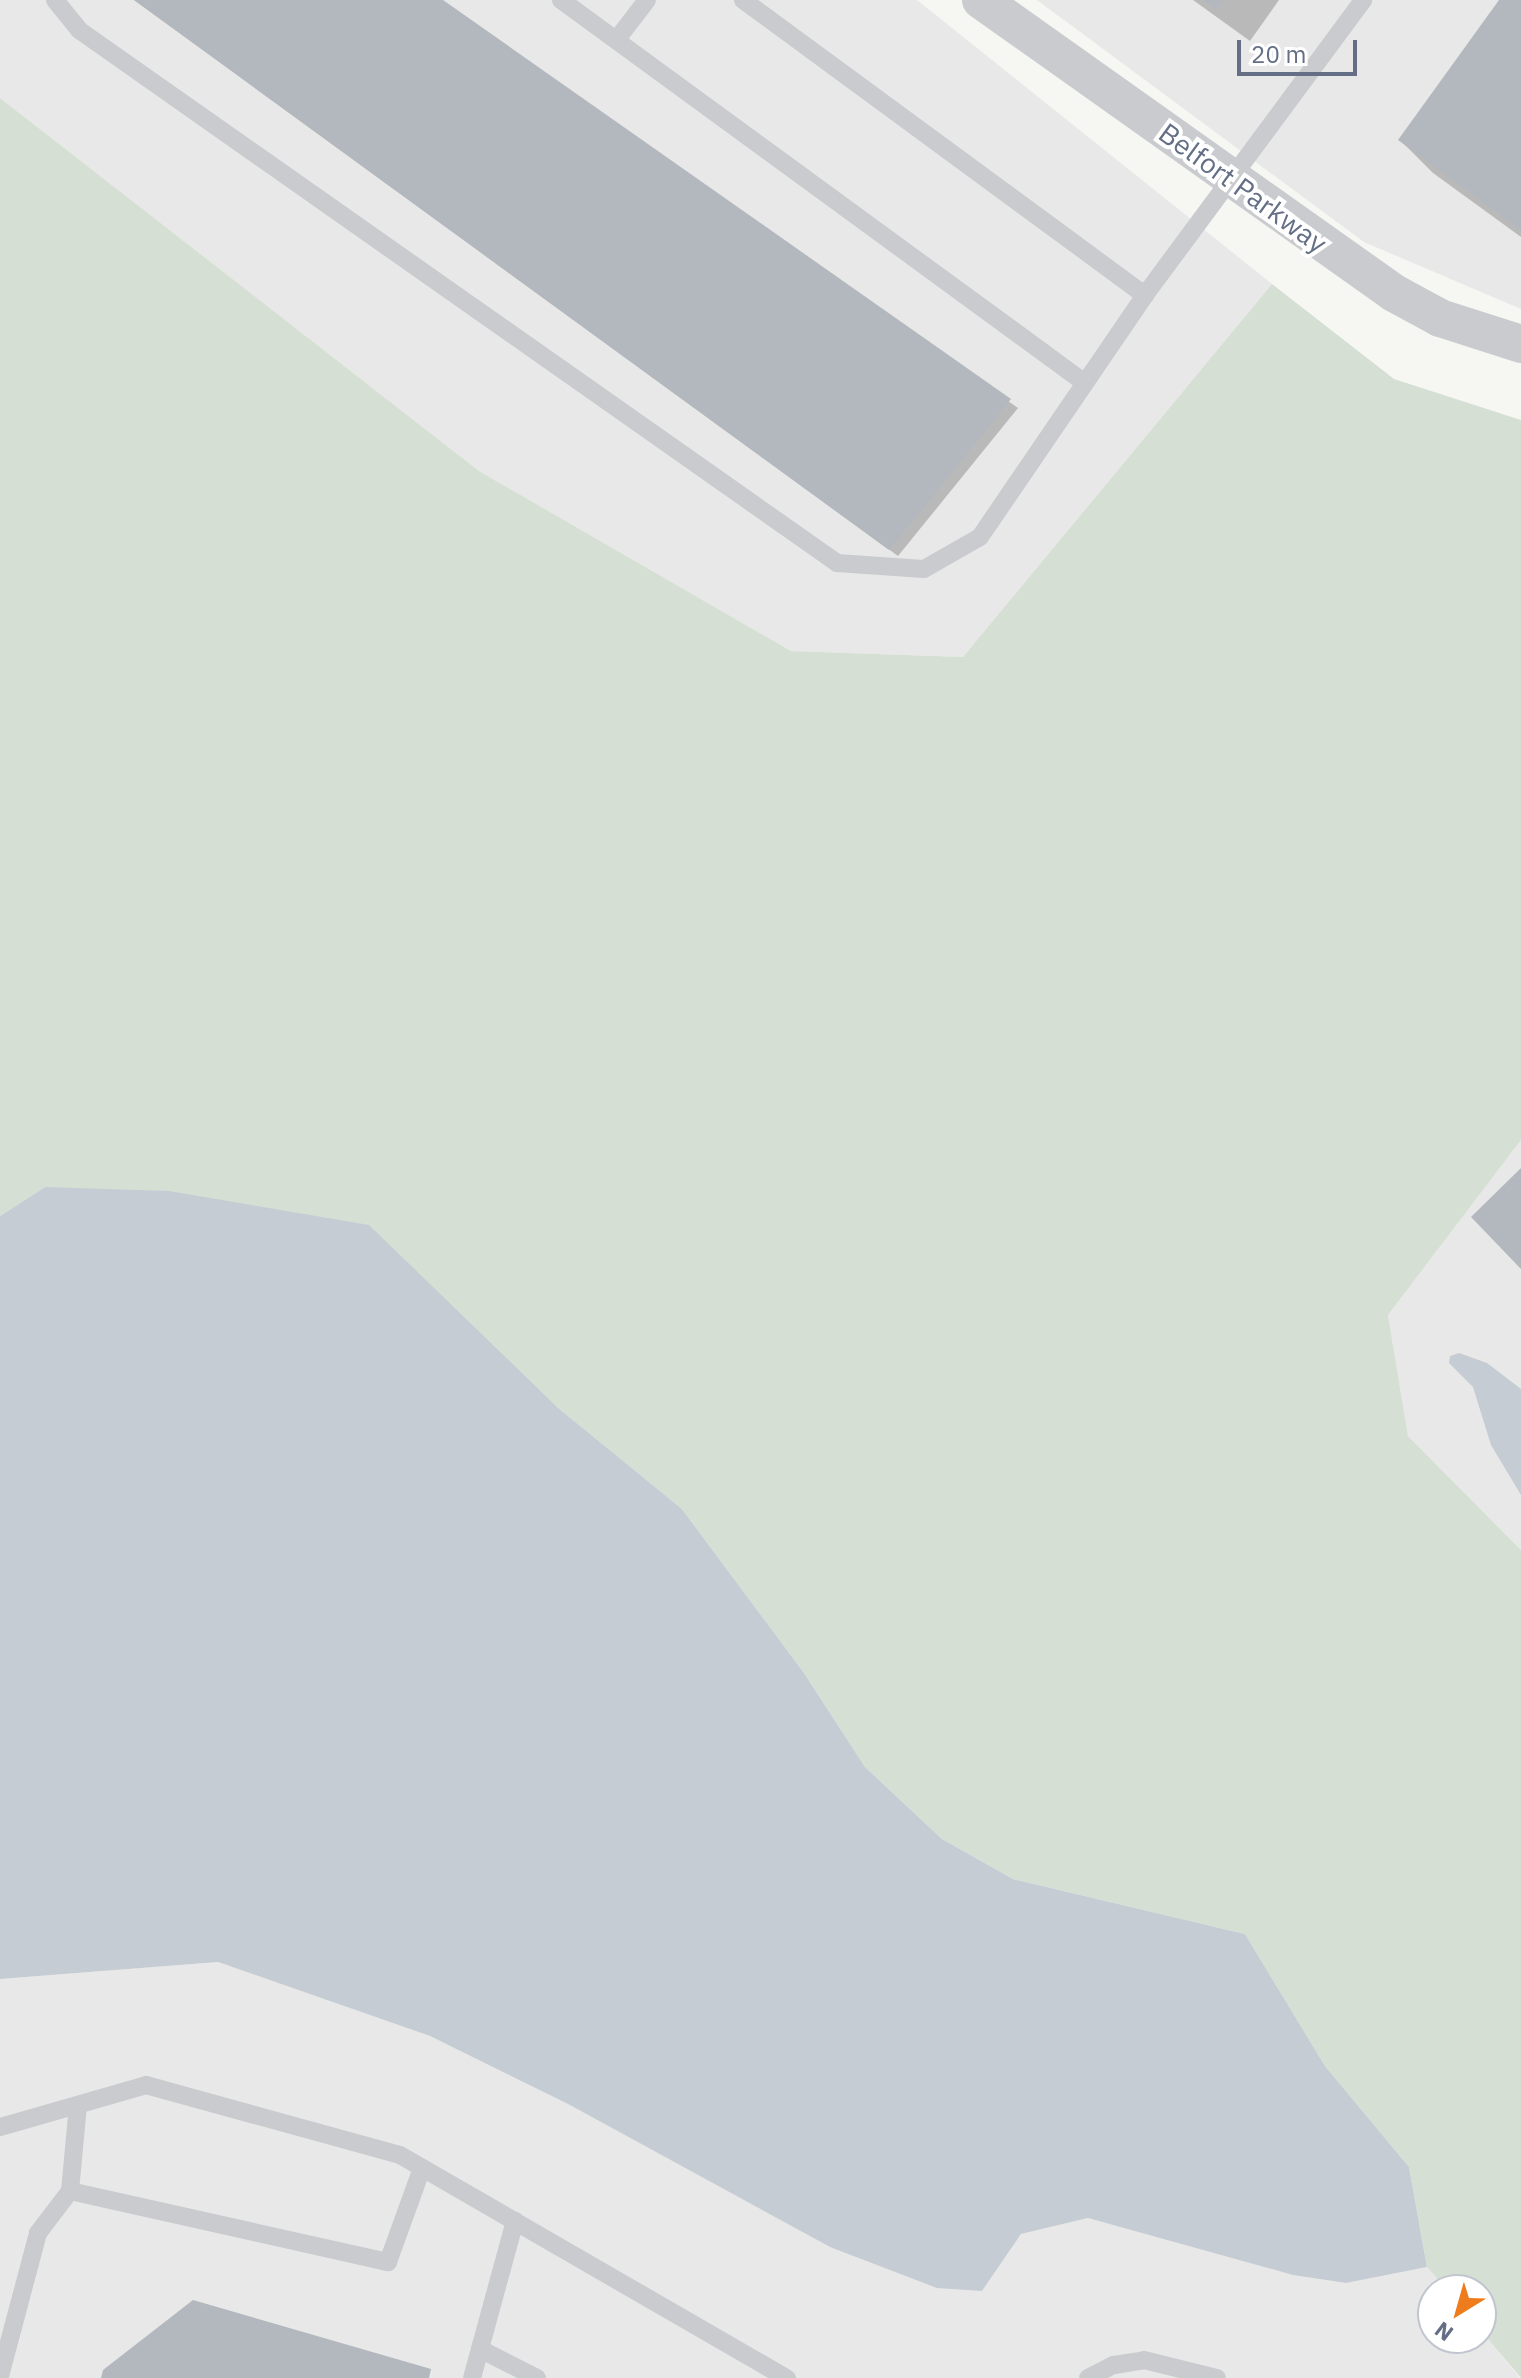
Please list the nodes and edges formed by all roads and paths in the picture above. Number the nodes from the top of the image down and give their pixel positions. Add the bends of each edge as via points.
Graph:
1 (55, 0) edge
2 (561, 0) edge
3 (647, 0) edge
4 (743, 0) edge
5 (981, 0) edge
6 (1363, 0) edge
7 (617, 39) junction
8 (1232, 180) junction
9 (1145, 295) junction
10 (1521, 344) edge
11 (1085, 383) junction
12 (78, 2105) junction
13 (0, 2127) edge
14 (422, 2168) junction
15 (70, 2191) junction
16 (515, 2221) junction
17 (4, 2346) edge
18 (480, 2349) junction
19 (0, 2376) edge
20 (472, 2378) edge
21 (537, 2378) edge
22 (787, 2378) edge
23 (1088, 2378) edge
24 (1217, 2378) edge

1 - 11 lane via 79,30 837,563 924,569 980,537
2 - 7 lane
3 - 7 lane
4 - 9 lane
5 - 8 street, Belfort Parkway
6 - 8 lane
7 - 11 lane
8 - 9 lane
8 - 10 street, Belfort Parkway via 1394,293 1440,318
9 - 11 lane
12 - 13 lane
12 - 14 lane via 146,2085 400,2155
12 - 15 lane
14 - 15 lane via 388,2262
14 - 16 lane
15 - 17 lane via 38,2233
16 - 18 lane
16 - 22 lane
17 - 19 lane
18 - 20 lane
18 - 21 lane
23 - 24 lane via 1114,2365 1144,2360

